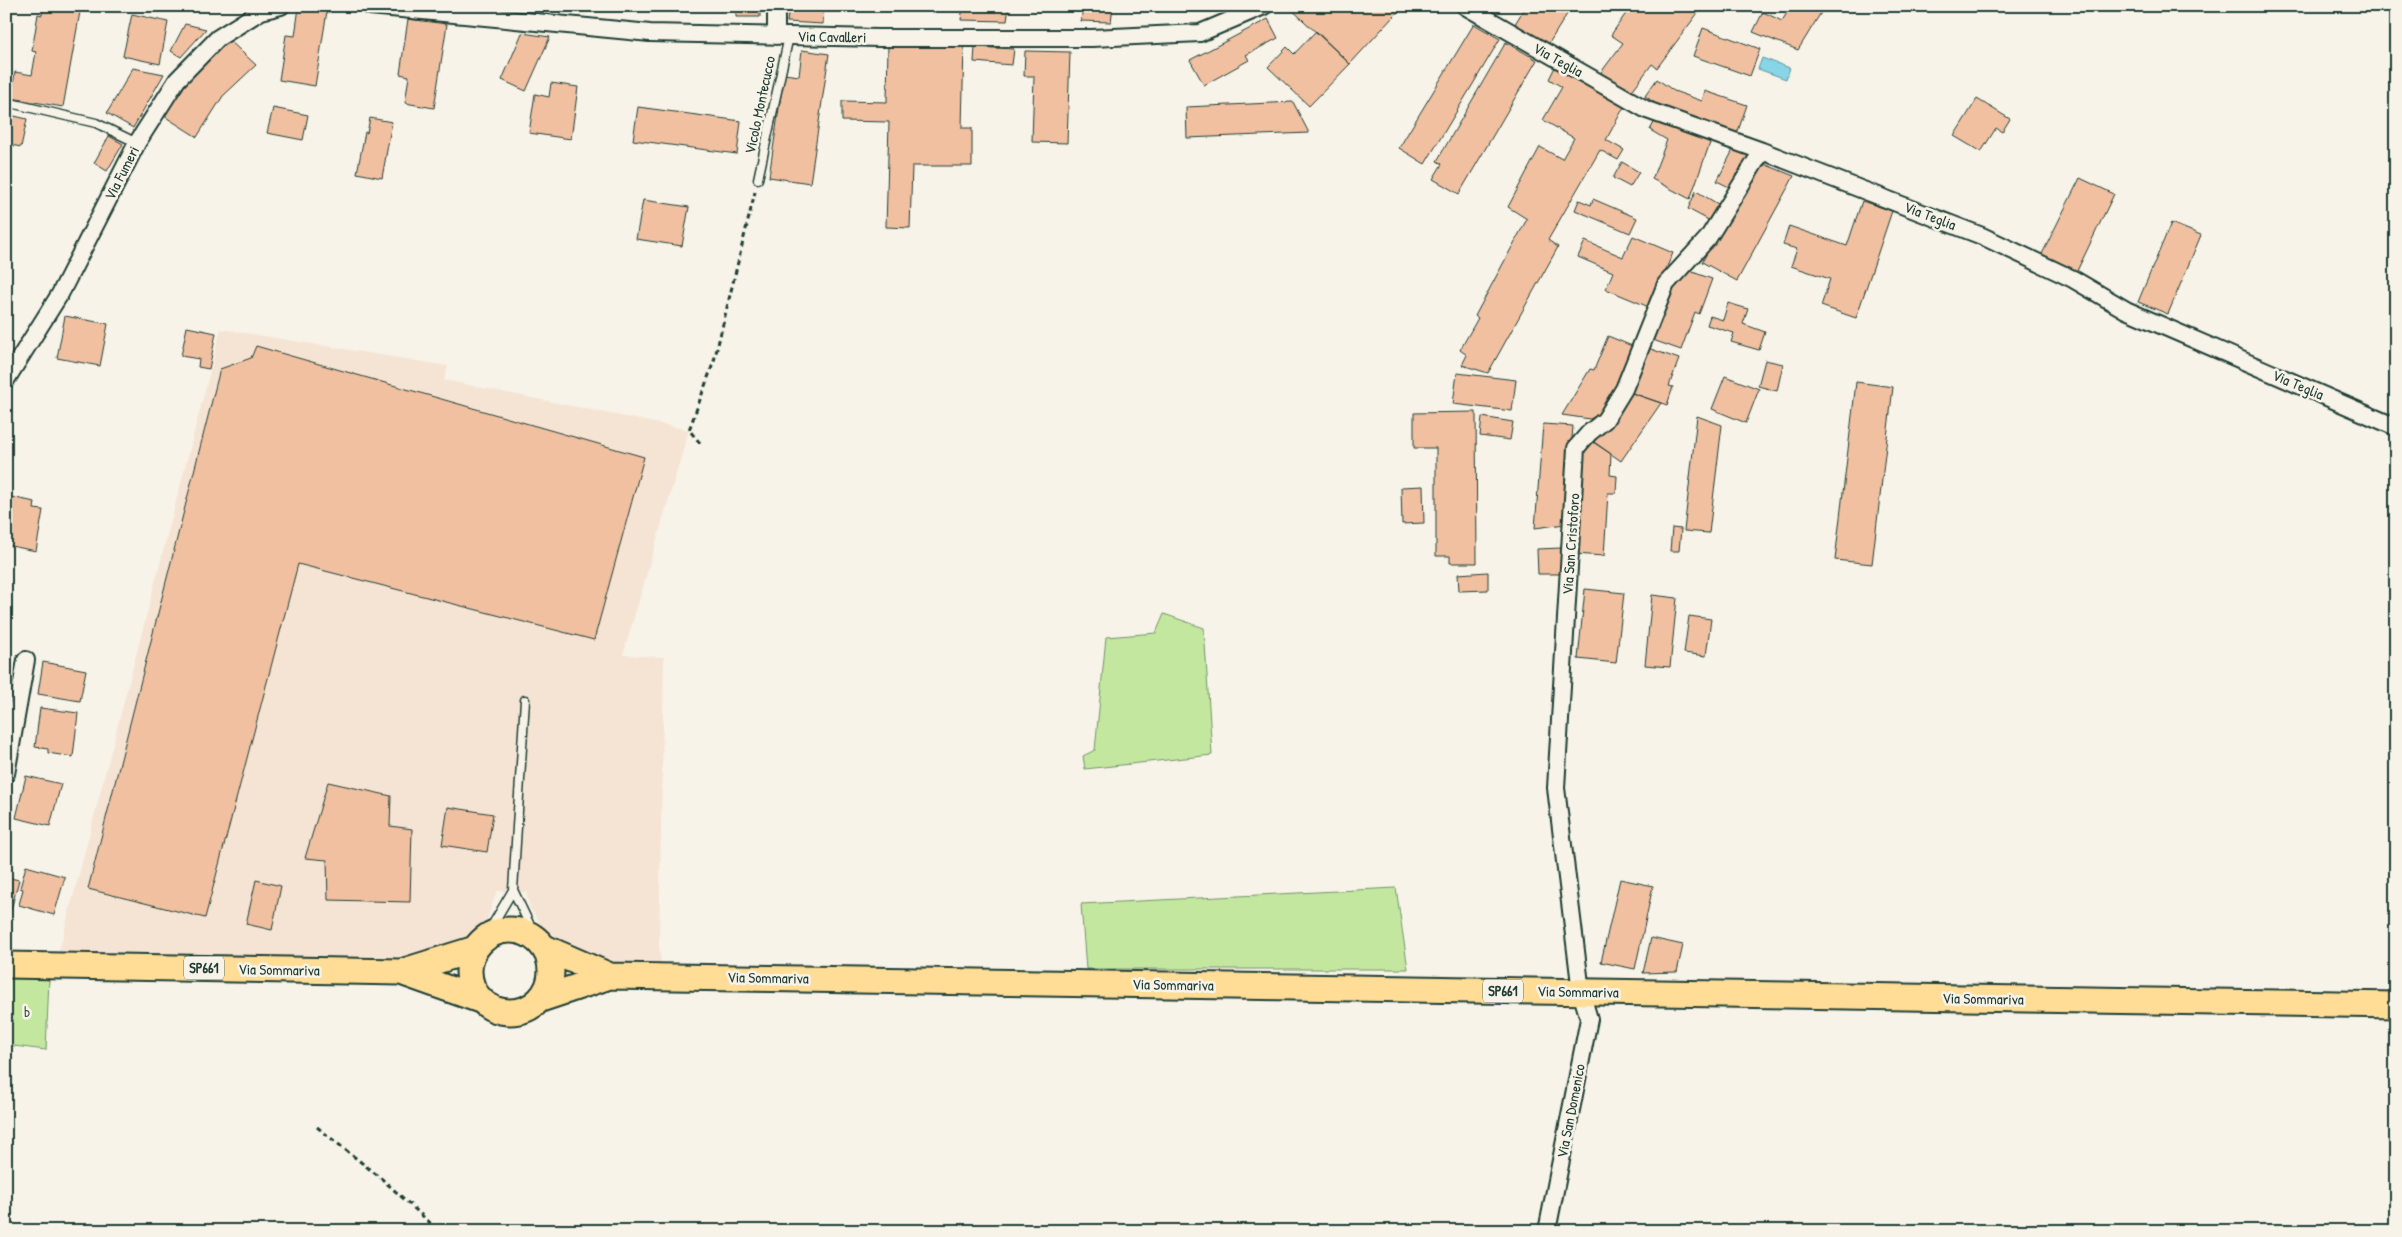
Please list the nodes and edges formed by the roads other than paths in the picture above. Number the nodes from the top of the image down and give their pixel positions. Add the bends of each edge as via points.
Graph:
1 (281, 6) edge
2 (370, 6) edge
3 (776, 6) edge
4 (1264, 6) edge
5 (1465, 6) edge
6 (397, 7) edge
7 (782, 36) junction
8 (6, 102) edge
9 (137, 143) junction
10 (1762, 151) junction
11 (758, 179) road end
12 (6, 380) edge
13 (2396, 427) edge
14 (26, 660) dead end
15 (525, 700) dead end
16 (6, 772) edge
17 (513, 890) junction
18 (540, 943) junction
19 (479, 944) junction
20 (6, 965) edge
21 (401, 972) junction
22 (610, 976) junction
23 (1581, 992) junction
24 (541, 999) junction
25 (480, 1000) junction
26 (2396, 1005) edge
27 (1547, 1231) edge

1 - 9 street, Via Fumeri via 261,11 218,38 176,80
2 - 6 street
3 - 7 street
4 - 7 street, Via Cavalleri via 1200,33 1092,38
5 - 10 street, Via Teglia via 1647,110
6 - 7 street, Via Cavalleri via 650,33
7 - 11 lane, Vicolo Montecucco
8 - 9 lane via 96,122
9 - 12 street, Via Fumeri via 60,294
10 - 13 street, Via Teglia via 2022,253 2126,310
10 - 23 street, Via San Cristoforo via 1708,238 1666,284 1624,389 1605,420 1576,448 1556,788
14 - 16 street
15 - 17 lane
17 - 18 lane
17 - 19 lane
18 - 19 main road via 524,932 510,930 496,932
18 - 22 main road, Via Sommariva / SP661
18 - 24 main road via 551,961 552,974 549,988
19 - 21 main road, Via Sommariva / SP661
19 - 25 main road via 468,975
20 - 21 main road, Via Sommariva / SP661
21 - 25 main road, Via Sommariva / SP661
22 - 23 main road, Via Sommariva / SP661
22 - 24 main road, Via Sommariva / SP661
23 - 26 main road, Via Sommariva / SP661
23 - 27 street, Via San Domenico via 1590,1019
24 - 25 main road via 530,1008 504,1013 491,1009

